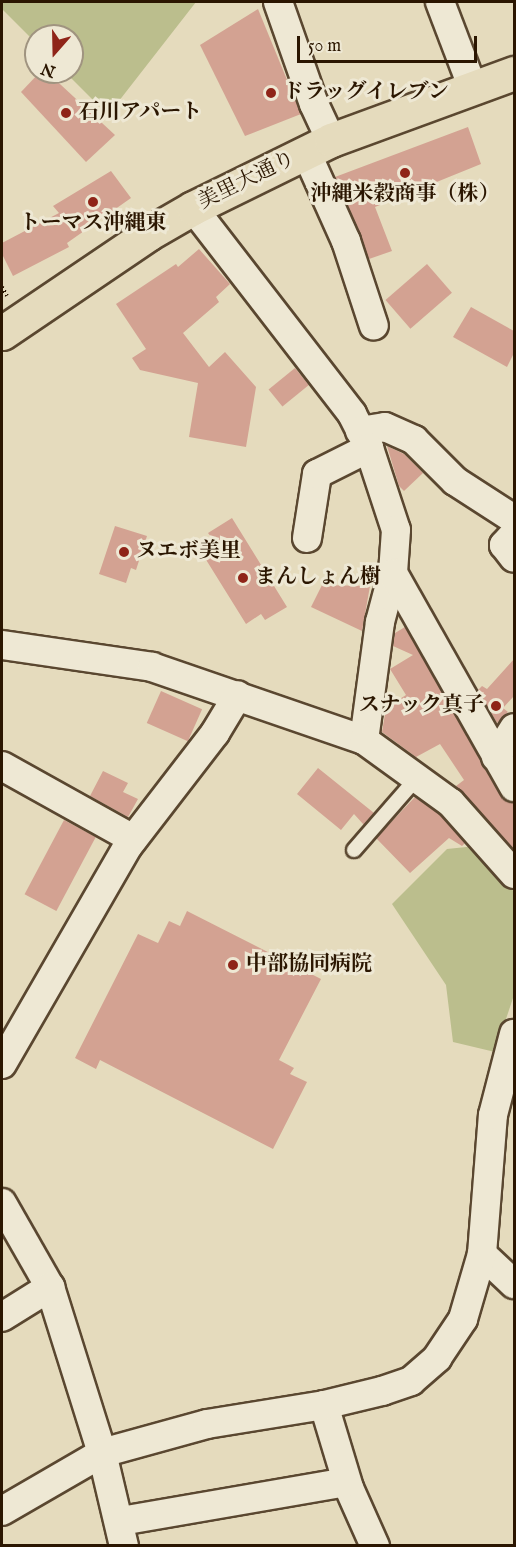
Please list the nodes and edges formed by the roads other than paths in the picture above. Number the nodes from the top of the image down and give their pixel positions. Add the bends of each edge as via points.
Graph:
1 (278, 2) edge
2 (440, 2) edge
3 (514, 73) edge
4 (472, 86) junction
5 (319, 146) junction
6 (193, 208) junction
7 (374, 326) dead end
8 (2, 333) edge
9 (365, 440) junction
10 (514, 519) edge
11 (514, 534) edge
12 (307, 538) dead end
13 (514, 558) edge
14 (393, 573) junction
15 (2, 645) edge
16 (238, 695) junction
17 (514, 728) edge
18 (364, 740) junction
19 (496, 757) junction
20 (2, 766) edge
21 (416, 779) junction
22 (514, 787) edge
23 (133, 839) junction
24 (354, 850) dead end
25 (514, 874) edge
26 (514, 1037) edge
27 (2, 1064) edge
28 (502, 1168) edge
29 (2, 1205) edge
30 (482, 1254) junction
31 (514, 1284) edge
32 (50, 1287) junction
33 (2, 1317) edge
34 (324, 1405) junction
35 (102, 1453) junction
36 (346, 1482) junction
37 (2, 1511) edge
38 (123, 1533) edge
39 (375, 1545) edge

1 - 5 street via 314,104
2 - 4 street
3 - 4 main road, 美里大通り
4 - 5 main road, 美里大通り
5 - 6 main road, 美里大通り
5 - 7 street
6 - 8 main road, 美里大通り
6 - 9 street via 316,367
9 - 10 street via 386,427 414,440 455,481
9 - 12 street via 317,474
9 - 14 street via 396,530
11 - 13 street via 504,546
14 - 18 street via 380,622
14 - 19 street
15 - 16 street via 152,667
16 - 18 street
16 - 23 street via 215,733
17 - 19 street
18 - 21 street
19 - 22 street
20 - 23 street
21 - 24 lane
21 - 25 street via 451,803
23 - 27 street
26 - 28 street via 495,1106
28 - 30 street
29 - 32 street
30 - 31 street
30 - 34 street via 463,1320 437,1358 411,1381
32 - 33 street
32 - 35 street
34 - 35 street via 207,1424
34 - 36 street
35 - 37 street
35 - 38 street
36 - 38 street
36 - 39 street

